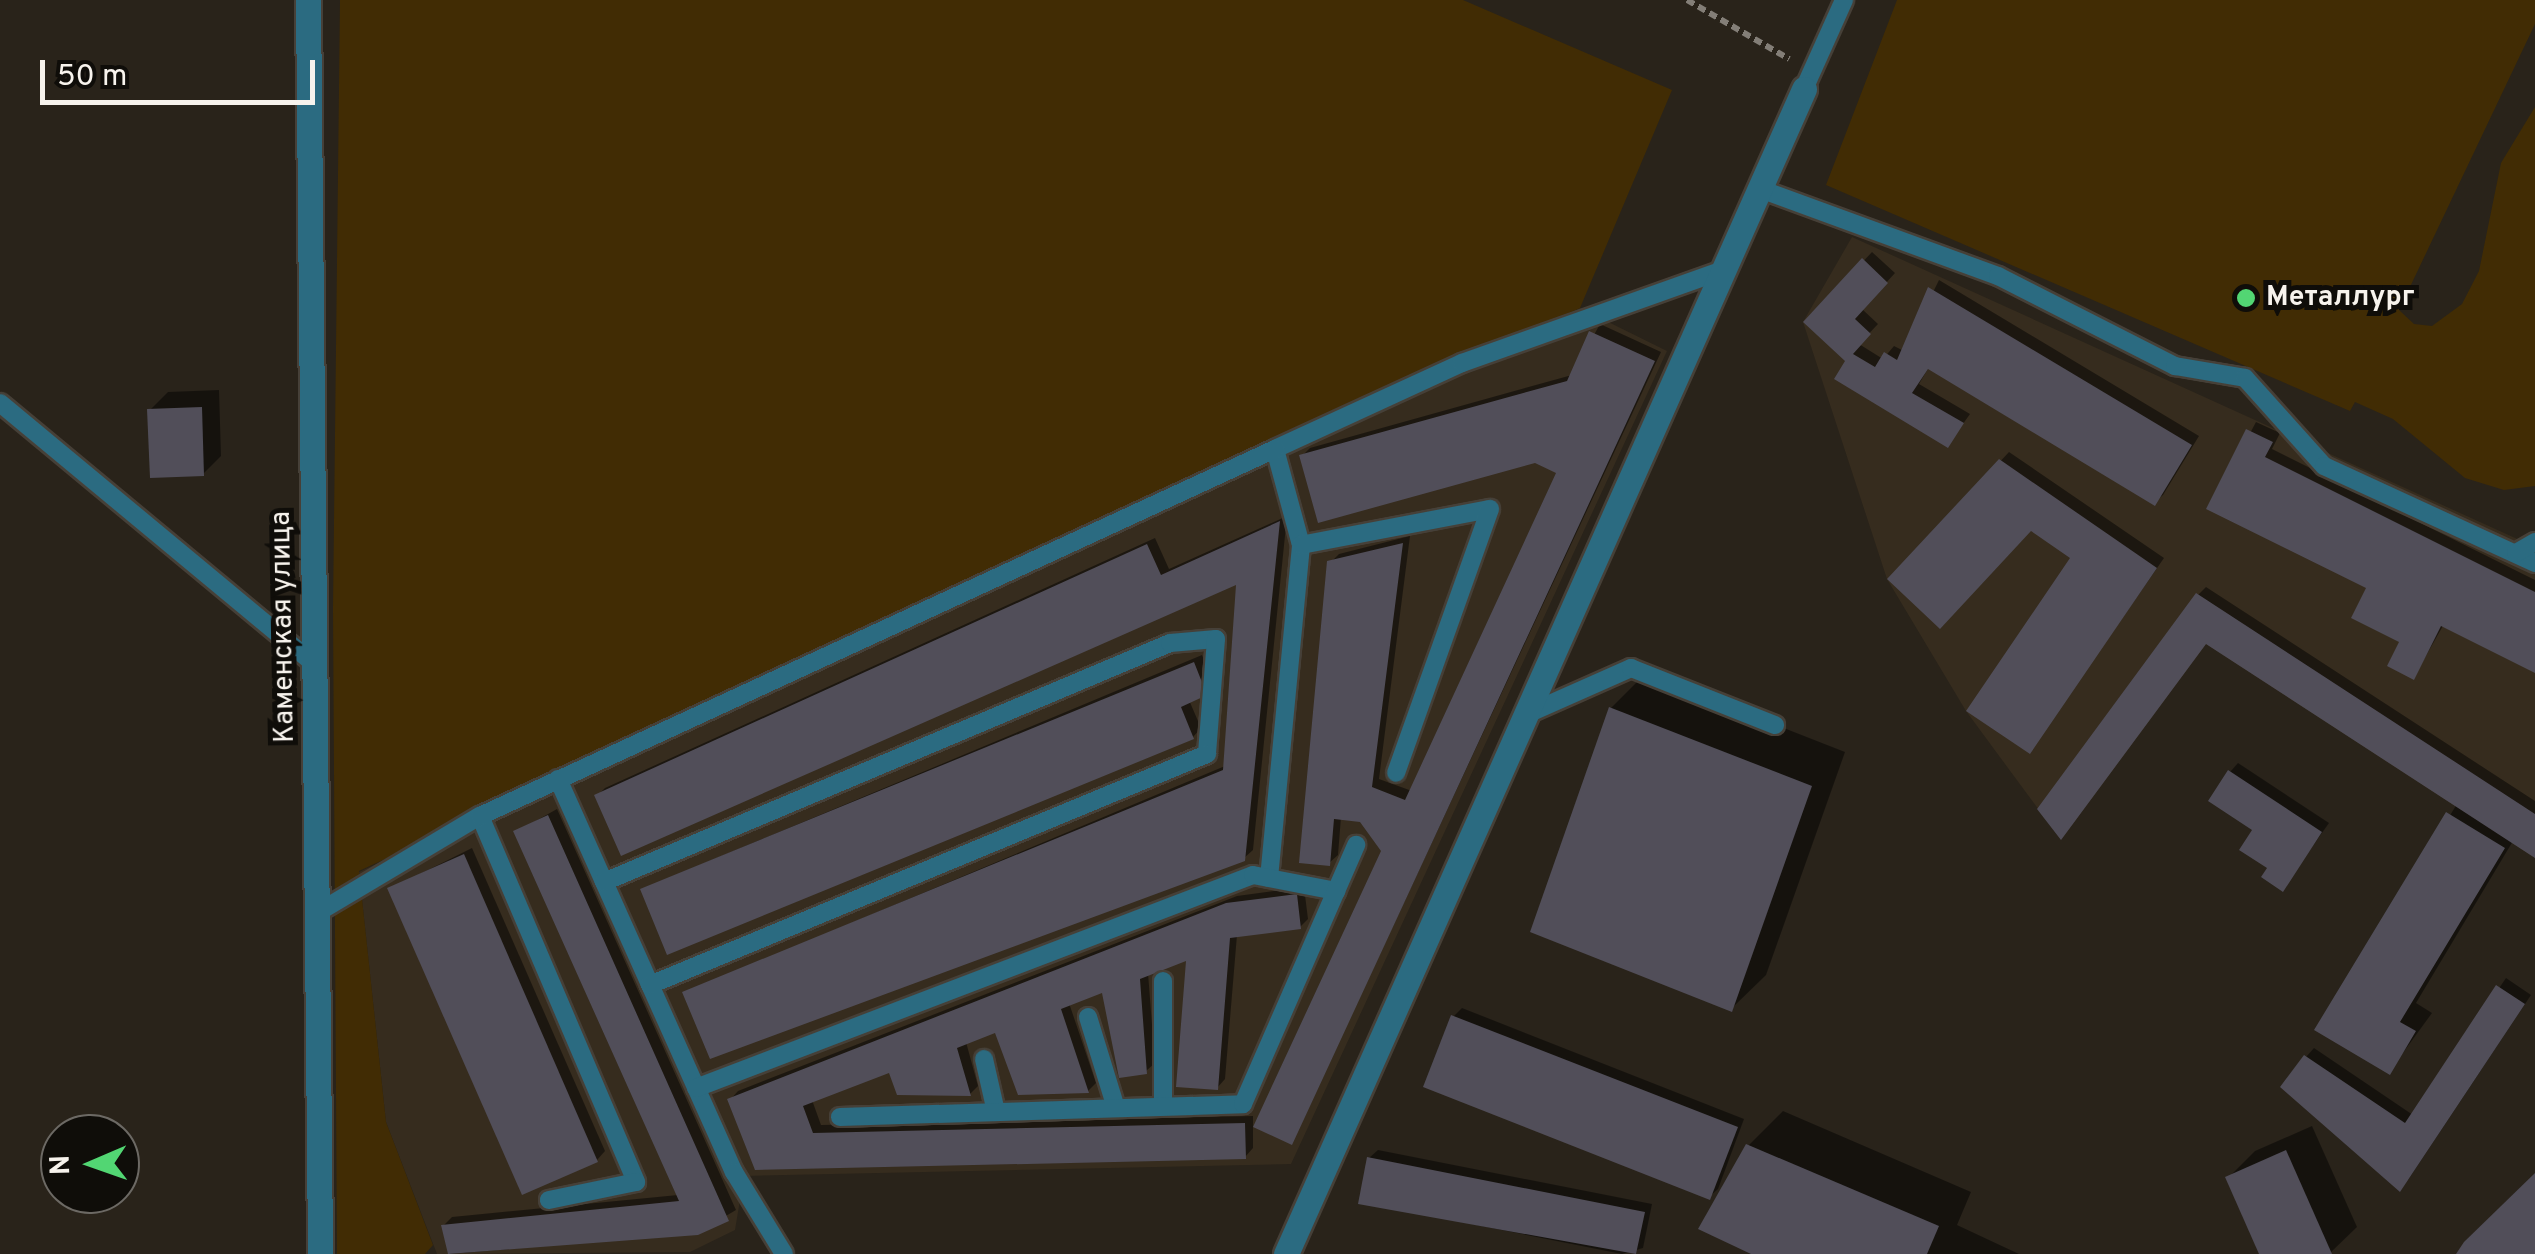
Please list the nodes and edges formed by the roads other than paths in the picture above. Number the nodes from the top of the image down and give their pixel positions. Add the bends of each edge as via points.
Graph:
1 (308, 0) edge
2 (1844, 0) edge
3 (1809, 78) joint
4 (1760, 189) junction
5 (1721, 271) junction
6 (0, 402) edge
7 (1275, 449) junction
8 (2535, 542) edge
9 (1300, 546) junction
10 (2516, 553) junction
11 (2535, 563) edge
12 (314, 664) junction
13 (1525, 714) junction
14 (1775, 725) dead end
15 (1396, 773) dead end
16 (558, 779) junction
17 (480, 816) junction
18 (1356, 845) dead end
19 (1269, 878) junction
20 (604, 882) junction
21 (1336, 891) junction
22 (317, 913) junction
23 (1163, 981) dead end
24 (650, 985) junction
25 (1088, 1017) dead end
26 (984, 1059) dead end
27 (696, 1088) junction
28 (1163, 1106) junction
29 (1116, 1108) junction
30 (996, 1112) junction
31 (840, 1117) dead end
32 (549, 1200) dead end
33 (320, 1254) edge
34 (784, 1254) edge
35 (1286, 1254) edge

1 - 12 street, Каменская улица
2 - 3 lane
3 - 4 street
4 - 5 street
4 - 10 lane via 1998,276 2175,366 2244,378 2324,466
5 - 7 lane via 1462,363
5 - 13 street
6 - 12 lane
7 - 9 lane
7 - 16 lane
8 - 10 lane
9 - 15 lane via 1490,508
9 - 19 lane
10 - 11 lane
12 - 22 street, Каменская улица
13 - 14 lane via 1631,668
13 - 35 street
16 - 17 lane
16 - 20 lane
17 - 22 lane
17 - 32 lane via 636,1182
18 - 21 lane
19 - 21 lane
19 - 27 lane via 1253,875
20 - 24 lane
20 - 24 lane via 1170,644 1216,639 1208,754
21 - 28 lane via 1243,1104
22 - 33 street, Каменская улица
23 - 28 lane
24 - 27 lane
25 - 29 lane
26 - 30 lane
27 - 34 lane via 734,1172
28 - 29 lane
29 - 30 lane
30 - 31 lane

